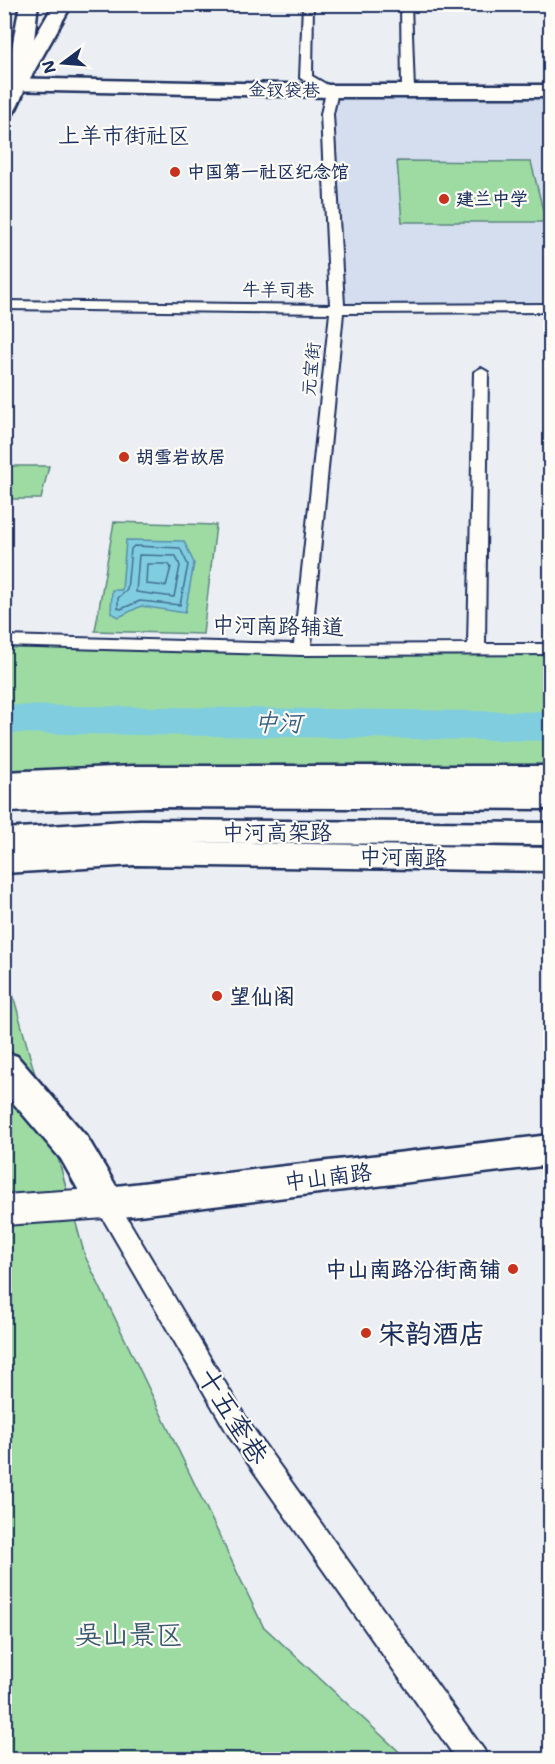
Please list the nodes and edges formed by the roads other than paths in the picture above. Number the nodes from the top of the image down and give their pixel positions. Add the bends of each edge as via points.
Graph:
1 (29, 4) edge
2 (63, 4) edge
3 (308, 4) edge
4 (406, 4) edge
5 (11, 85) edge
6 (332, 91) junction
7 (408, 91) junction
8 (550, 91) edge
9 (4, 112) edge
10 (4, 305) edge
11 (550, 308) edge
12 (337, 309) junction
13 (481, 372) dead end
14 (4, 641) edge
15 (550, 649) edge
16 (302, 650) junction
17 (476, 650) junction
18 (550, 777) edge
19 (4, 783) edge
20 (550, 798) edge
21 (4, 801) edge
22 (550, 834) edge
23 (4, 840) edge
24 (550, 860) edge
25 (4, 861) edge
26 (4, 1066) edge
27 (550, 1150) edge
28 (106, 1203) junction
29 (4, 1209) edge
30 (474, 1760) edge

1 - 5 main road
2 - 5 main road
3 - 6 lane via 306,78
4 - 7 lane
5 - 6 main road, 金钗袋巷
5 - 9 main road
6 - 7 main road, 金钗袋巷
6 - 12 lane, 元宝街 via 327,114
7 - 8 main road, 金钗袋巷
10 - 12 lane, 牛羊司巷
11 - 12 lane, 牛羊司巷
12 - 16 lane, 元宝街
13 - 17 lane
14 - 16 lane, 中河南路辅道
15 - 17 lane, 中河南路辅道
16 - 17 lane, 中河南路辅道
18 - 19 main road via 134,777
20 - 21 main road, 中河高架路 via 149,796
22 - 23 main road, 中河高架路 via 140,831
24 - 25 main road, 中河南路 via 135,853
26 - 28 main road, 十五奎巷 via 74,1148
27 - 28 main road, 中山南路
28 - 29 street
28 - 30 lane, 十五奎巷 via 240,1431

